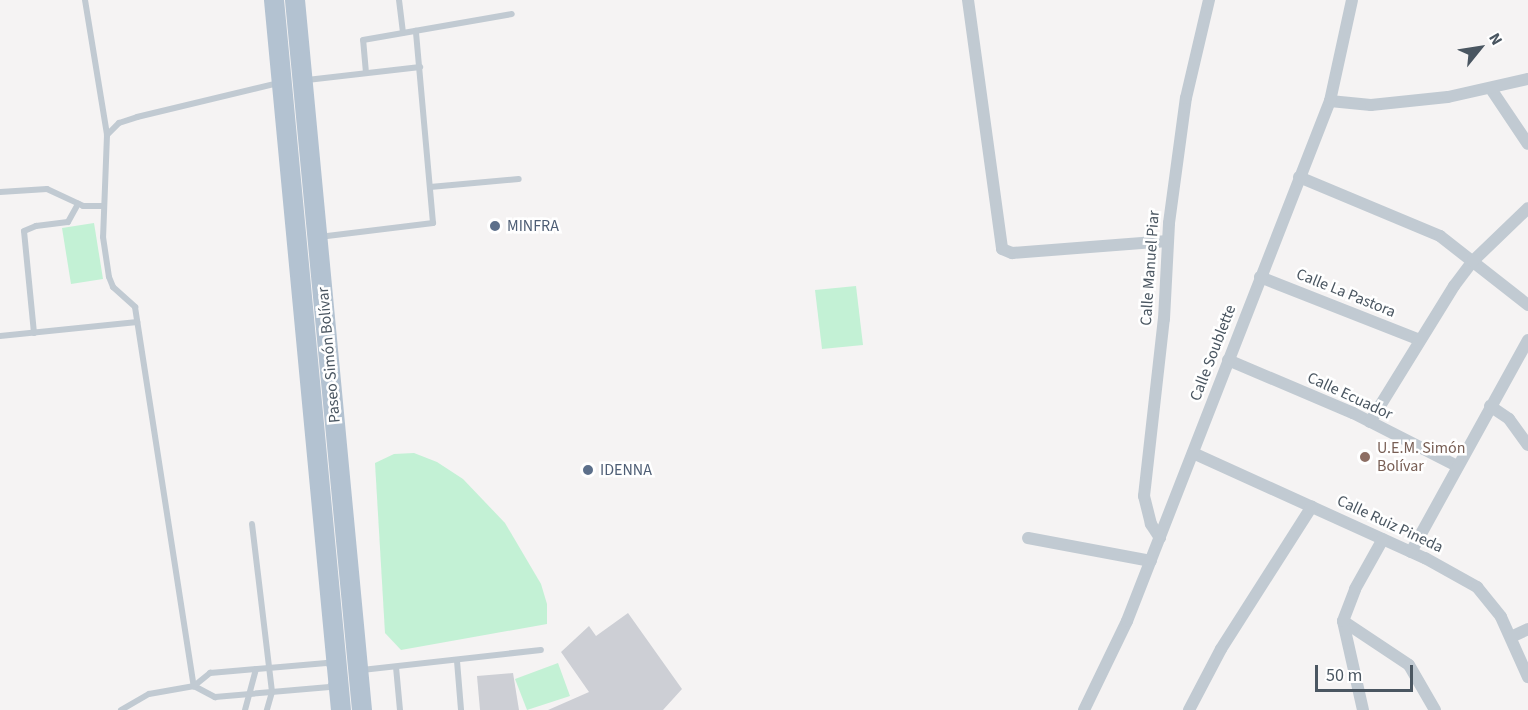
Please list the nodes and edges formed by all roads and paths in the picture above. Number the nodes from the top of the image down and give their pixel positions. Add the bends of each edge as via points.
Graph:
1 (86, 0) edge
2 (274, 0) edge
3 (295, 0) edge
4 (399, 0) edge
5 (968, 0) edge
6 (1209, 0) edge
7 (1352, 0) edge
8 (512, 14) dead end
9 (416, 31) junction
10 (403, 33) junction
11 (420, 67) junction
12 (366, 73) junction
13 (1528, 79) edge
14 (303, 80) junction
15 (282, 83) junction
16 (1491, 89) junction
17 (1330, 101) junction
18 (106, 135) junction
19 (1528, 144) edge
20 (1299, 177) junction
21 (519, 179) dead end
22 (430, 187) junction
23 (0, 192) edge
24 (78, 204) junction
25 (104, 206) junction
26 (1528, 208) edge
27 (318, 237) junction
28 (1168, 241) junction
29 (1473, 261) junction
30 (1260, 277) junction
31 (1528, 305) edge
32 (137, 322) junction
33 (34, 333) junction
34 (0, 336) edge
35 (1420, 340) junction
36 (1528, 340) edge
37 (1228, 360) junction
38 (1490, 406) junction
39 (1371, 422) junction
40 (1528, 445) edge
41 (1193, 453) junction
42 (1457, 466) junction
43 (1312, 506) junction
44 (252, 524) dead end
45 (1028, 538) dead end
46 (1160, 538) junction
47 (1383, 539) junction
48 (1411, 552) junction
49 (1151, 561) junction
50 (1343, 621) junction
51 (1528, 629) edge
52 (1511, 637) junction
53 (541, 650) dead end
54 (457, 661) junction
55 (396, 667) junction
56 (269, 668) junction
57 (256, 669) junction
58 (358, 670) junction
59 (337, 672) junction
60 (1528, 677) edge
61 (194, 686) junction
62 (272, 692) junction
63 (249, 694) junction
64 (121, 710) edge
65 (245, 710) edge
66 (267, 710) edge
67 (341, 710) edge
68 (362, 710) edge
69 (400, 710) edge
70 (461, 710) edge
71 (1084, 710) edge
72 (1189, 710) edge
73 (1363, 710) edge
74 (1436, 710) edge

1 - 18 lane
2 - 15 main road, Paseo Simón Bolívar
3 - 14 main road, Paseo Simón Bolívar
4 - 10 lane
5 - 28 street via 1002,249 1012,253
6 - 28 street, Calle Manuel Piar via 1186,98
7 - 17 street, Calle Soublette
8 - 9 lane
9 - 10 lane
9 - 11 lane
10 - 12 lane via 363,40
11 - 12 lane
11 - 22 lane
12 - 14 lane
13 - 16 street
14 - 15 main road
14 - 27 main road, Paseo Simón Bolívar
15 - 18 lane via 137,117 119,123
15 - 59 main road, Paseo Simón Bolívar
16 - 17 street via 1371,105
16 - 19 street
17 - 20 street, Calle Soublette
18 - 25 lane
20 - 29 street via 1434,234
20 - 30 street, Calle Soublette
21 - 22 lane
22 - 27 lane via 433,224
23 - 24 lane via 47,189
24 - 25 lane
24 - 33 lane via 69,222 24,231
25 - 32 lane via 102,237 109,277 113,287 134,304
26 - 29 street
27 - 58 main road, Paseo Simón Bolívar
28 - 46 street, Calle Manuel Piar via 1144,496 1151,525
29 - 31 street
29 - 35 street
30 - 35 street, Calle La Pastora
30 - 37 street, Calle Soublette
32 - 33 lane
32 - 61 lane
33 - 34 lane
35 - 39 street
36 - 38 street
37 - 39 street, Calle Ecuador
37 - 41 street, Calle Soublette
38 - 40 street via 1509,419
38 - 42 street
39 - 42 street, Calle Ecuador
41 - 43 street, Calle Ruiz Pineda
41 - 46 street, Calle Soublette
42 - 48 street
43 - 47 street, Calle Ruiz Pineda
43 - 72 street via 1221,649
44 - 56 lane
45 - 49 street
46 - 49 street, Calle Soublette
47 - 48 street, Calle Ruiz Pineda
47 - 50 street
48 - 52 street, Calle Ruiz Pineda via 1478,587 1493,604
49 - 71 street, Calle Soublette
50 - 73 street
50 - 74 street via 1409,665
51 - 52 street
52 - 60 street, Calle Ruiz Pineda
53 - 54 lane
54 - 55 lane
54 - 70 lane
55 - 58 lane
55 - 69 lane
56 - 57 lane
56 - 59 lane via 327,663
56 - 62 lane
57 - 61 lane via 210,673
57 - 63 lane
58 - 59 main road
58 - 68 main road, Paseo Simón Bolívar
59 - 62 lane via 330,687
59 - 67 main road, Paseo Simón Bolívar
61 - 63 lane via 215,697
61 - 64 lane via 150,694
62 - 63 lane
62 - 66 lane
63 - 65 lane

